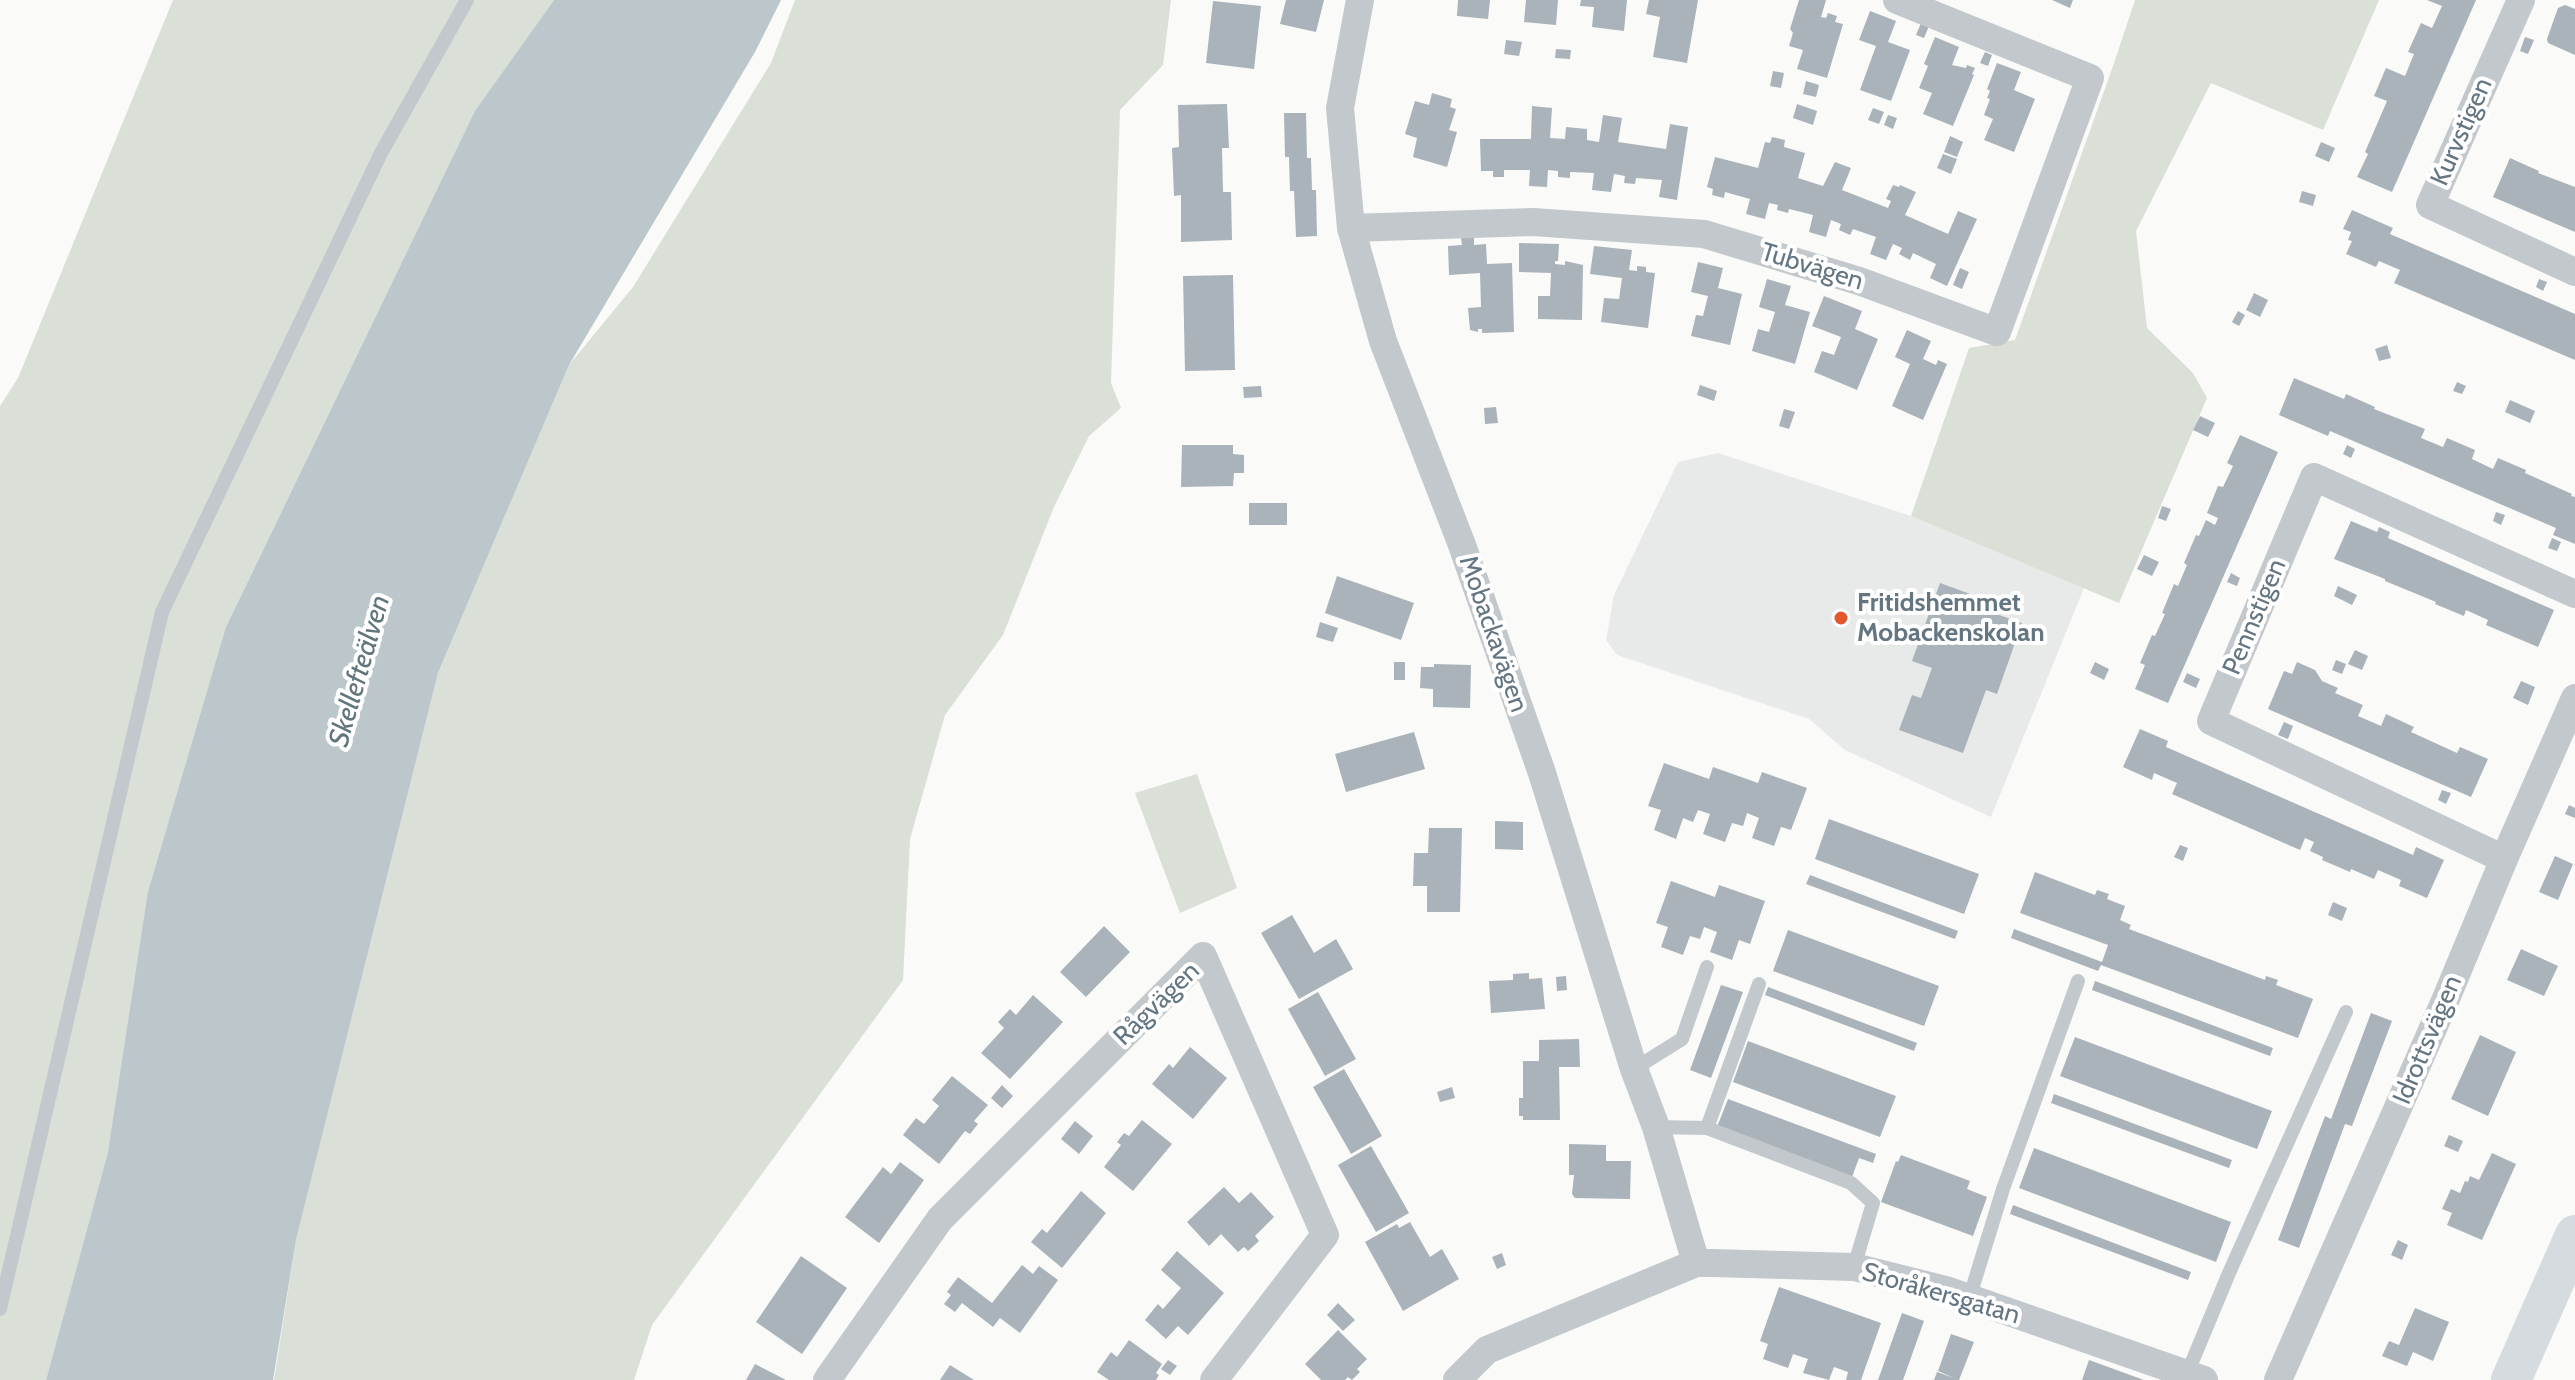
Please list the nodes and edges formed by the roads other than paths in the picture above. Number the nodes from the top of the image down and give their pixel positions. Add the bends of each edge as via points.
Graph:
1 (467, 0) edge
2 (1360, 0) edge
3 (1897, 0) edge
4 (2521, 0) edge
5 (1351, 228) junction
6 (2575, 272) edge
7 (2575, 594) edge
8 (2575, 698) edge
9 (2504, 859) junction
10 (1707, 967) dead end
11 (2078, 981) dead end
12 (1759, 984) dead end
13 (2346, 1012) dead end
14 (1634, 1069) junction
15 (1656, 1127) junction
16 (1707, 1128) junction
17 (2575, 1235) edge
18 (1696, 1263) junction
19 (1854, 1267) junction
20 (1969, 1299) junction
21 (0, 1309) edge
22 (2196, 1377) edge
23 (2514, 1378) edge
24 (827, 1380) edge
25 (1214, 1380) edge
26 (1457, 1380) edge
27 (2278, 1380) edge

1 - 21 lane via 381,153 162,612
2 - 5 street, Mobackavägen via 1340,108
3 - 5 street, Tubvägen via 2090,78 1997,332 1859,281 1704,234 1533,222
4 - 6 street, Kurvstigen via 2430,205
5 - 14 street, Mobackavägen via 1383,341 1542,773
7 - 9 street, Pennstigen via 2314,477 2211,721
8 - 9 street, Idrottsvägen
9 - 27 street, Idrottsvägen
10 - 14 lane via 1682,1039
11 - 20 lane
12 - 16 lane
13 - 22 lane via 2229,1273
14 - 15 street, Mobackavägen
15 - 16 lane
15 - 18 street, Mobackavägen
16 - 19 lane via 1851,1183 1873,1203
17 - 23 main road
18 - 19 street, Storåkersgatan
18 - 26 street, Storåkersgatan via 1487,1350
19 - 20 street, Storåkersgatan
20 - 22 street, Storåkersgatan
24 - 25 street, Rågvägen via 940,1219 1203,956 1325,1235

